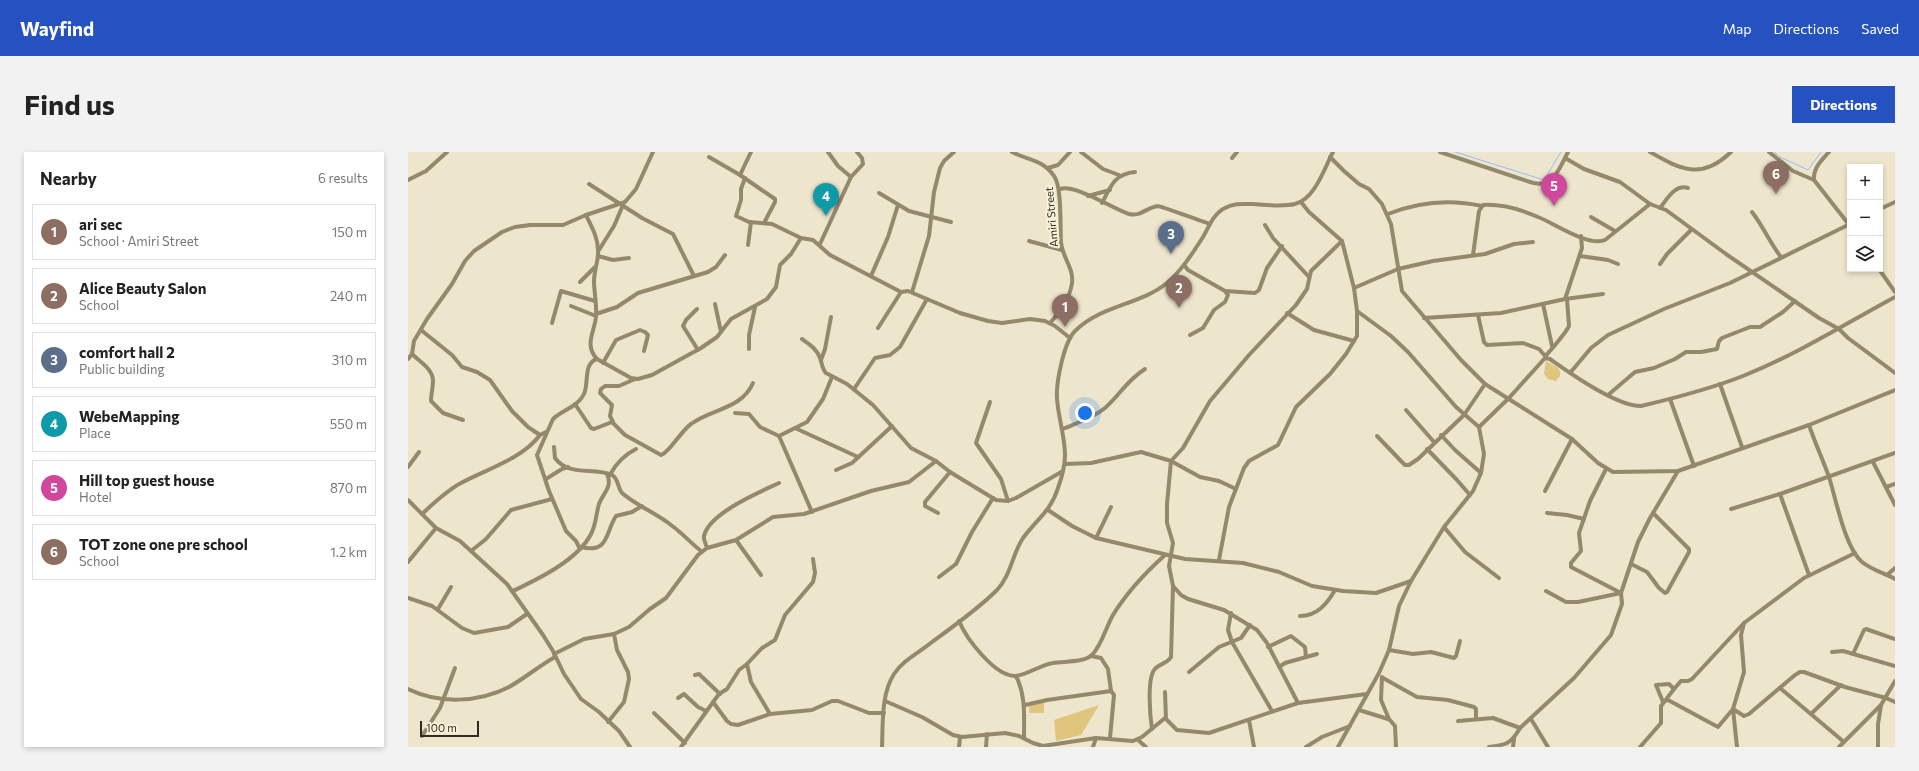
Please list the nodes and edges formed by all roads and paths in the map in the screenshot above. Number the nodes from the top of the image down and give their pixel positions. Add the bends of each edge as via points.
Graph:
1 (447, 152) edge
2 (653, 152) edge
3 (752, 152) edge
4 (828, 152) edge
5 (857, 152) edge
6 (954, 152) edge
7 (1012, 152) edge
8 (1070, 152) edge
9 (1081, 152) edge
10 (1237, 152) edge
11 (1440, 152) edge
12 (1568, 152) edge
13 (1650, 152) edge
14 (1731, 152) edge
15 (1769, 152) edge
16 (1829, 152) edge
17 (1332, 154) edge
18 (1657, 154) edge
19 (709, 157) dead end
20 (1232, 158) dead end
21 (1565, 158) junction
22 (1048, 168) junction
23 (1135, 172) dead end
24 (740, 175) junction
25 (1119, 175) junction
26 (851, 177) junction
27 (745, 178) junction
28 (408, 180) edge
29 (1814, 180) junction
30 (588, 184) dead end
31 (1688, 188) dead end
32 (1060, 189) junction
33 (1110, 190) junction
34 (879, 193) dead end
35 (1087, 196) junction
36 (1301, 202) junction
37 (1895, 202) edge
38 (1102, 203) junction
39 (622, 204) junction
40 (1650, 204) junction
41 (898, 205) junction
42 (1482, 206) junction
43 (1660, 208) junction
44 (1883, 208) edge
45 (1752, 212) dead end
46 (1388, 214) junction
47 (586, 215) junction
48 (1591, 217) dead end
49 (932, 218) junction
50 (1847, 221) edge
51 (751, 222) junction
52 (951, 222) dead end
53 (764, 223) junction
54 (1210, 224) junction
55 (1265, 225) dead end
56 (1847, 226) edge
57 (1691, 230) junction
58 (1615, 231) junction
59 (1581, 236) junction
60 (801, 238) junction
61 (1029, 241) dead end
62 (1342, 241) junction
63 (1533, 242) dead end
64 (820, 244) junction
65 (748, 245) dead end
66 (1282, 246) junction
67 (1062, 250) junction
68 (598, 253) junction
69 (725, 255) dead end
70 (1472, 255) junction
71 (1580, 256) junction
72 (1781, 257) junction
73 (629, 258) dead end
74 (1618, 264) dead end
75 (1660, 264) dead end
76 (1184, 265) junction
77 (596, 267) junction
78 (1398, 269) junction
79 (1751, 272) junction
80 (1881, 272) edge
81 (694, 276) junction
82 (871, 276) junction
83 (1310, 277) junction
84 (580, 282) dead end
85 (1354, 288) junction
86 (1225, 291) junction
87 (901, 292) junction
88 (912, 292) junction
89 (1895, 292) edge
90 (1603, 294) dead end
91 (1895, 297) edge
92 (927, 299) junction
93 (1566, 299) junction
94 (595, 300) junction
95 (1795, 301) junction
96 (715, 304) dead end
97 (1543, 304) junction
98 (571, 306) dead end
99 (755, 307) junction
100 (697, 309) dead end
101 (1357, 311) junction
102 (1287, 313) junction
103 (596, 315) junction
104 (1478, 315) junction
105 (831, 317) dead end
106 (1424, 318) junction
107 (552, 322) dead end
108 (1050, 323) junction
109 (878, 328) dead end
110 (1839, 329) junction
111 (421, 330) junction
112 (721, 332) junction
113 (1190, 335) dead end
114 (1070, 338) junction
115 (802, 339) dead end
116 (1354, 341) junction
117 (1552, 346) junction
118 (749, 349) dead end
119 (698, 350) junction
120 (644, 351) dead end
121 (412, 354) junction
122 (1545, 356) junction
123 (408, 359) edge
124 (597, 359) junction
125 (821, 360) junction
126 (603, 363) junction
127 (1145, 369) dead end
128 (1570, 373) junction
129 (1895, 373) edge
130 (832, 377) junction
131 (635, 379) junction
132 (753, 383) dead end
133 (1485, 384) junction
134 (1720, 384) junction
135 (854, 389) junction
136 (1895, 390) edge
137 (1608, 395) junction
138 (1509, 398) junction
139 (1670, 399) junction
140 (990, 402) dead end
141 (575, 404) junction
142 (1406, 410) dead end
143 (735, 413) dead end
144 (1464, 414) junction
145 (463, 420) dead end
146 (613, 422) junction
147 (1808, 425) junction
148 (892, 426) junction
149 (794, 427) junction
150 (1479, 427) junction
151 (1063, 429) junction
152 (546, 432) junction
153 (540, 435) junction
154 (1441, 435) junction
155 (779, 436) junction
156 (1377, 436) dead end
157 (1572, 439) junction
158 (1434, 442) junction
159 (554, 447) dead end
160 (1742, 448) junction
161 (636, 449) dead end
162 (1427, 449) junction
163 (419, 452) dead end
164 (1895, 453) edge
165 (858, 457) junction
166 (936, 461) junction
167 (1171, 461) junction
168 (1873, 462) junction
169 (1065, 464) junction
170 (408, 466) edge
171 (1694, 466) junction
172 (568, 467) junction
173 (1606, 469) junction
174 (836, 470) dead end
175 (1063, 471) junction
176 (950, 472) junction
177 (1678, 472) junction
178 (1481, 473) junction
179 (609, 474) junction
180 (1829, 477) junction
181 (546, 479) junction
182 (779, 483) dead end
183 (1895, 484) edge
184 (1886, 487) junction
185 (1236, 489) junction
186 (1545, 491) dead end
187 (1780, 494) junction
188 (1470, 495) junction
189 (993, 498) junction
190 (552, 499) junction
191 (408, 500) edge
192 (1008, 501) junction
193 (1895, 505) edge
194 (642, 506) junction
195 (1111, 507) dead end
196 (1731, 508) dead end
197 (1048, 510) junction
198 (812, 512) junction
199 (938, 513) dead end
200 (1547, 513) dead end
201 (1654, 513) junction
202 (422, 514) junction
203 (1584, 519) junction
204 (1444, 527) junction
205 (436, 528) junction
206 (1096, 538) junction
207 (736, 540) junction
208 (580, 548) junction
209 (707, 548) junction
210 (471, 551) junction
211 (701, 551) junction
212 (1855, 553) junction
213 (1167, 556) junction
214 (813, 559) dead end
215 (1219, 560) junction
216 (408, 562) edge
217 (1631, 564) junction
218 (1895, 568) edge
219 (761, 575) dead end
220 (1809, 575) junction
221 (1888, 575) junction
222 (939, 577) dead end
223 (1499, 578) dead end
224 (1895, 579) edge
225 (1411, 581) junction
226 (1173, 586) junction
227 (451, 587) dead end
228 (1335, 590) junction
229 (513, 591) junction
230 (1546, 591) dead end
231 (1621, 593) junction
232 (408, 598) edge
233 (438, 609) junction
234 (1231, 613) junction
235 (527, 614) junction
236 (1300, 616) dead end
237 (959, 621) junction
238 (1744, 623) junction
239 (1250, 625) junction
240 (614, 634) junction
241 (1895, 639) edge
242 (1460, 641) dead end
243 (1232, 642) junction
244 (1268, 647) junction
245 (1389, 650) junction
246 (1832, 652) dead end
247 (1317, 654) dead end
248 (1853, 654) junction
249 (555, 656) junction
250 (1091, 656) junction
251 (1306, 657) junction
252 (747, 664) junction
253 (1895, 666) edge
254 (1279, 667) junction
255 (455, 668) dead end
256 (1189, 672) dead end
257 (1379, 673) junction
258 (695, 675) dead end
259 (1016, 676) junction
260 (1383, 678) junction
261 (1895, 681) edge
262 (1841, 685) junction
263 (1780, 688) junction
264 (408, 689) edge
265 (1674, 689) junction
266 (1111, 691) junction
267 (1165, 692) dead end
268 (720, 694) junction
269 (1367, 694) junction
270 (678, 698) dead end
271 (1886, 698) junction
272 (443, 700) junction
273 (886, 701) junction
274 (714, 702) junction
275 (1663, 702) junction
276 (1895, 702) edge
277 (1298, 703) junction
278 (1025, 705) junction
279 (1881, 706) junction
280 (1733, 709) junction
281 (1359, 710) junction
282 (706, 711) junction
283 (1272, 712) junction
284 (654, 713) dead end
285 (884, 713) junction
286 (1812, 713) junction
287 (770, 714) junction
288 (1166, 718) junction
289 (1389, 719) junction
290 (1476, 719) junction
291 (1531, 719) junction
292 (1249, 720) junction
293 (1458, 721) dead end
294 (608, 722) junction
295 (1350, 726) junction
296 (1520, 728) junction
297 (1152, 729) junction
298 (987, 734) junction
299 (422, 736) dead end
300 (960, 737) junction
301 (1024, 738) junction
302 (1096, 738) junction
303 (1110, 738) junction
304 (1514, 739) junction
305 (1138, 740) junction
306 (1844, 742) junction
307 (684, 745) edge
308 (630, 747) edge
309 (882, 747) edge
310 (958, 747) edge
311 (986, 747) edge
312 (1094, 747) edge
313 (1146, 747) edge
314 (1254, 747) edge
315 (1306, 747) edge
316 (1338, 747) edge
317 (1396, 747) edge
318 (1489, 747) edge
319 (1513, 747) edge
320 (1548, 747) edge
321 (1640, 747) edge
322 (1737, 747) edge
323 (1839, 747) edge
324 (1878, 747) edge

1 - 28 street via 426,171
2 - 39 street via 636,189
3 - 24 street
4 - 26 street via 838,166
5 - 26 street via 862,158 862,164
6 - 49 street via 940,168 934,192
7 - 22 street, Amiri Street
8 - 22 street via 1058,165
9 - 25 street via 1103,169
10 - 20 street
11 - 21 street via 1536,184 1551,180
12 - 21 street
13 - 18 street
14 - 18 street via 1710,166 1685,170
15 - 29 street via 1793,171
16 - 29 street via 1816,167
17 - 36 street via 1312,191
17 - 46 street via 1344,171 1369,189
19 - 24 street
21 - 40 street via 1584,169 1620,182
22 - 32 street, Amiri Street
23 - 25 street
24 - 27 street
25 - 33 street
26 - 64 street
27 - 51 street via 735,214 738,218
27 - 53 street via 775,199
29 - 50 street
30 - 39 street
31 - 43 street via 1677,189
32 - 35 street via 1072,189
32 - 67 street, Amiri Street
33 - 35 street
33 - 38 street
34 - 41 street
35 - 38 street
36 - 54 street via 1289,205 1232,205 1219,212
36 - 62 street
37 - 44 street
38 - 54 street via 1133,215 1162,206
39 - 47 street
39 - 68 street via 614,226
39 - 81 street via 673,234
40 - 43 street
40 - 58 street
41 - 49 street
41 - 82 street via 888,237
42 - 46 street via 1454,201 1426,203 1407,206
42 - 59 street via 1538,216 1559,228
42 - 70 street
43 - 57 street
45 - 72 street
46 - 78 street
47 - 68 street via 596,236
47 - 111 street via 563,225 515,227 502,232 474,251
48 - 58 street
49 - 52 street
49 - 88 street via 928,243
51 - 53 street
51 - 65 street
53 - 60 street
54 - 76 street
55 - 66 street
56 - 72 street
57 - 75 street
57 - 79 street
58 - 59 street via 1601,241
59 - 71 street via 1583,246
60 - 64 street via 808,238
60 - 99 street via 780,265 774,292
61 - 67 street
62 - 83 street via 1311,270
62 - 85 street
63 - 70 street via 1514,244 1485,254
64 - 82 street via 830,255
66 - 83 street
66 - 86 street via 1267,268 1258,292
67 - 108 street, Amiri Street via 1072,274 1072,285 1063,307
68 - 73 street via 619,260
68 - 77 street
69 - 81 street via 713,269
70 - 78 street
71 - 74 street via 1609,260
71 - 93 street
72 - 79 street
76 - 86 street via 1188,270
76 - 114 street via 1152,294 1097,316 1075,331
77 - 84 street
77 - 94 street
78 - 85 street
78 - 106 street via 1402,290
79 - 95 street
79 - 128 street via 1608,335 1591,348
80 - 89 street
81 - 103 street via 638,293 617,307
82 - 87 street
83 - 102 street via 1302,297
85 - 101 street
86 - 113 street via 1228,296 1225,302 1214,310 1204,328
87 - 88 street
87 - 109 street
88 - 92 street
90 - 93 street
91 - 110 street
92 - 108 street via 988,321 1002,323 1030,319
92 - 135 street via 900,347 890,355 875,358
93 - 97 street
93 - 117 street via 1569,326
94 - 103 street
94 - 107 street via 561,291
95 - 110 street
95 - 137 street via 1760,327 1750,327 1722,338 1717,349 1686,352 1654,368 1635,372
96 - 112 street
97 - 104 street
97 - 117 street
98 - 103 street
99 - 112 street via 731,319
99 - 118 street
100 - 119 street via 683,326
101 - 116 street via 1357,336
101 - 144 street via 1391,336 1412,356
102 - 116 street via 1314,330
102 - 167 street via 1219,388 1180,452
103 - 124 street via 590,344
104 - 106 street
104 - 122 street via 1484,342 1487,345 1523,343 1539,350
105 - 125 street via 826,349
106 - 133 street via 1460,360
108 - 114 street
110 - 129 street
110 - 134 street via 1752,372
111 - 121 street via 414,341
111 - 153 street via 462,367 490,380 512,411
112 - 119 street
114 - 151 street via 1057,398
115 - 125 street via 813,347
116 - 185 street via 1330,374 1296,407 1278,445 1247,464
117 - 122 street
119 - 131 street via 652,375
120 - 126 street via 648,335 640,330 616,340
121 - 123 street
121 - 145 street via 432,375 431,401 443,413
122 - 128 street
122 - 138 street
124 - 126 street
124 - 141 street via 590,365 584,395
125 - 130 street via 823,370
126 - 131 street
127 - 151 street via 1131,378 1106,407
128 - 137 street
130 - 135 street
130 - 149 street via 827,392 815,412 807,422
131 - 146 street via 619,386 605,386 601,389 600,393 612,406 610,416
132 - 146 street via 743,399 687,427 665,454 658,454 625,435
133 - 138 street
133 - 144 street
134 - 139 street
134 - 160 street
135 - 148 street
136 - 147 street
137 - 139 street via 1637,406
138 - 150 street
138 - 157 street
139 - 171 street
140 - 192 street via 976,443 1001,479
141 - 146 street via 591,428
141 - 152 street via 557,414
142 - 158 street
143 - 155 street via 748,414 760,427
144 - 150 street
144 - 154 street
147 - 160 street
147 - 180 street
148 - 165 street
148 - 166 street via 911,448
149 - 155 street
149 - 165 street
150 - 178 street via 1484,454
151 - 169 street
152 - 153 street
152 - 181 street via 537,454
153 - 202 street via 510,459 452,488
154 - 158 street
154 - 178 street
155 - 198 street
156 - 162 street via 1405,465 1414,462
157 - 173 street
157 - 186 street
158 - 162 street
159 - 172 street via 555,458
160 - 171 street
161 - 179 street via 623,457
162 - 188 street
163 - 170 street
164 - 168 street
165 - 174 street via 852,463
166 - 176 street
166 - 198 street via 908,482 872,491
167 - 169 street via 1147,452 1136,452 1091,463
167 - 185 street via 1200,477 1219,481
167 - 213 street via 1166,517 1173,542
168 - 180 street
168 - 184 street
169 - 175 street
171 - 177 street
172 - 179 street via 579,471
172 - 181 street
173 - 177 street via 1618,474
173 - 203 street
175 - 192 street
175 - 197 street via 1058,491
176 - 189 street
176 - 199 street via 925,502 925,506
177 - 201 street
178 - 188 street
179 - 194 street via 616,479 621,492
179 - 208 street via 608,488 599,503 592,534
180 - 187 street
180 - 212 street
181 - 190 street
182 - 209 street via 720,514 704,535
183 - 184 street
184 - 193 street
185 - 215 street via 1229,506
187 - 196 street
187 - 220 street
188 - 204 street
189 - 192 street
189 - 222 street via 956,564
190 - 208 street via 566,532
190 - 210 street via 512,510 486,539
191 - 202 street
194 - 208 street via 632,512 616,516 600,546 594,549
194 - 211 street via 672,525
195 - 206 street
197 - 206 street
197 - 237 street via 1020,544 1003,582
198 - 207 street via 772,517
200 - 203 street
201 - 217 street via 1638,542
201 - 217 street via 1689,549 1689,552 1665,593 1647,572
202 - 205 street
203 - 231 street via 1579,534 1582,550 1571,563 1571,567
204 - 223 street via 1465,552
204 - 225 street
205 - 210 street via 460,541
205 - 216 street
206 - 213 street
207 - 209 street
207 - 219 street
208 - 229 street via 543,576
209 - 211 street
210 - 229 street
211 - 240 street via 666,598 629,627
212 - 220 street
212 - 221 street via 1861,562
213 - 215 street via 1198,561
213 - 226 street
213 - 250 street via 1138,580 1111,619
214 - 252 street via 813,582 786,615 775,640 762,648
215 - 228 street via 1256,566 1279,572 1305,584
217 - 231 street
218 - 221 street
220 - 238 street
221 - 224 street
225 - 228 street via 1376,593
225 - 245 street via 1399,606
226 - 234 street via 1180,595 1188,599
226 - 297 street via 1170,657 1167,662 1156,668 1153,674 1150,704
227 - 233 street
228 - 236 street via 1318,611
229 - 235 street
230 - 231 street via 1566,602
231 - 291 street via 1622,604 1612,635 1587,664
232 - 233 street
233 - 235 street via 462,628 474,633 508,626
234 - 239 street
234 - 243 street via 1228,630
235 - 249 street
237 - 259 street via 968,637 989,662 1001,671
237 - 273 street via 899,667 891,680
238 - 265 street via 1699,672 1688,681 1681,681
238 - 280 street via 1741,635 1744,672
239 - 243 street via 1243,636
239 - 244 street via 1261,635
240 - 249 street via 584,639
240 - 294 street via 617,650 629,678 624,702
241 - 248 street via 1866,629
242 - 245 street via 1454,658 1431,652 1413,654
243 - 256 street via 1219,647
243 - 283 street
244 - 251 street via 1291,636 1305,647
244 - 254 street
245 - 257 street
246 - 248 street
247 - 251 street
248 - 253 street
249 - 272 street via 501,690 470,698
249 - 294 street via 581,700 599,712
250 - 259 street via 1044,665
250 - 266 street via 1103,660 1108,669
251 - 254 street
252 - 268 street
252 - 287 street via 751,682
254 - 277 street
255 - 272 street
257 - 260 street
257 - 269 street
258 - 268 street via 699,674
259 - 278 street
260 - 289 street via 1380,700
260 - 290 street via 1417,697 1448,700 1474,708
261 - 271 street
262 - 263 street via 1810,672 1800,672
262 - 271 street
262 - 286 street
263 - 280 street via 1746,716
263 - 286 street
264 - 272 street
265 - 275 street
265 - 275 street via 1669,684 1656,685
266 - 278 street
266 - 303 street via 1114,695
267 - 288 street
268 - 274 street
269 - 277 street
269 - 281 street
270 - 282 street via 684,694
271 - 276 street
271 - 279 street
272 - 299 street
273 - 285 street
273 - 300 street
274 - 282 street
274 - 287 street via 720,713 732,724 742,724
275 - 280 street via 1668,700 1718,727
275 - 321 street via 1660,711 1661,723
277 - 283 street
278 - 301 street
279 - 306 street
279 - 324 street
280 - 322 street
281 - 289 street
281 - 295 street
282 - 307 street
283 - 292 street
284 - 307 street
285 - 287 street via 869,713 832,701 812,710
285 - 309 street
286 - 306 street
288 - 292 street via 1177,730 1203,734
288 - 297 street
289 - 317 street via 1395,726
290 - 293 street
290 - 296 street via 1493,718
291 - 296 street
291 - 320 street
292 - 314 street
294 - 308 street via 619,731
295 - 315 street via 1322,736
295 - 316 street
296 - 304 street
297 - 305 street
298 - 300 street
298 - 301 street via 1005,733
298 - 311 street
300 - 310 street
301 - 302 street via 1043,746
302 - 303 street
302 - 312 street
303 - 305 street
304 - 318 street via 1504,745
304 - 319 street
305 - 313 street
306 - 323 street

